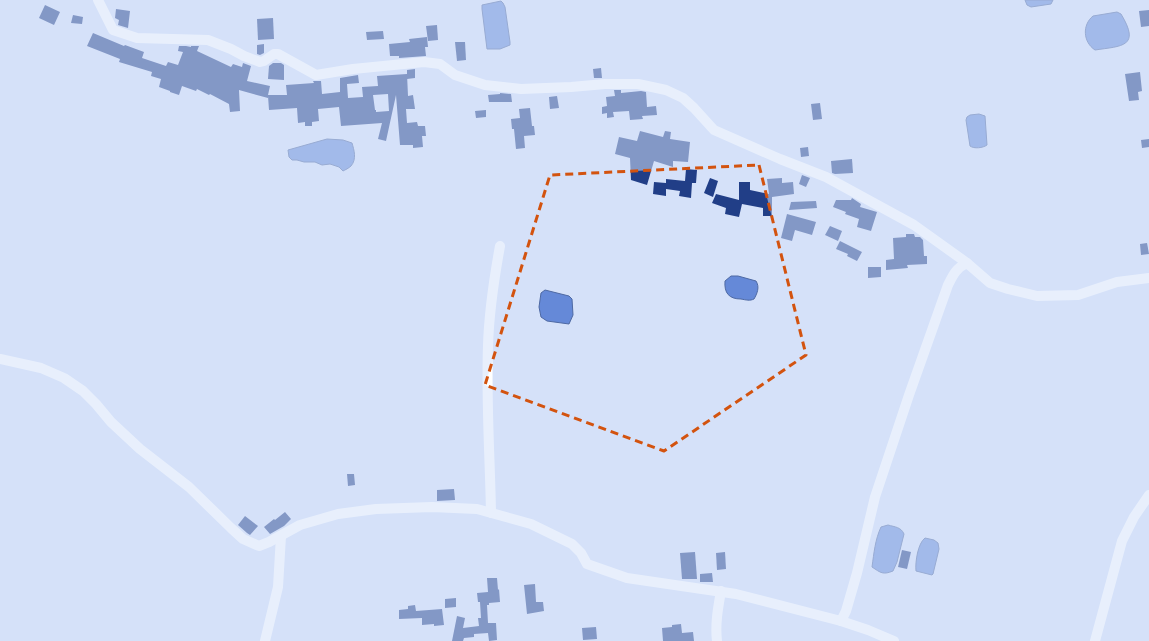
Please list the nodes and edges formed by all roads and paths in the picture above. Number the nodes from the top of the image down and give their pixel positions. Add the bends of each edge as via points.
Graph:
1 (98, 0) edge
2 (500, 246) dead end
3 (967, 263) junction
4 (1149, 278) edge
5 (0, 359) edge
6 (1149, 495) edge
7 (491, 513) junction
8 (281, 536) junction
9 (721, 591) junction
10 (841, 621) junction
11 (265, 641) edge
12 (717, 641) edge
13 (894, 641) edge
14 (1095, 641) edge

1 - 3 street via 113,30 137,38 208,40 260,62 278,54 316,75 424,62 440,64 455,75 485,85 521,89 638,84 666,90 683,98 714,130 780,160 826,177 914,225
2 - 7 street via 490,306 488,345
3 - 4 street via 990,283 1037,296 1078,295 1117,282
3 - 10 street via 959,266 948,285 909,394 875,497 857,573
5 - 8 street via 41,368 64,378 83,391 140,449 189,488 243,539 259,546
6 - 14 street via 1122,541
7 - 8 street via 477,509 432,507 376,509 338,514 300,525
7 - 9 street via 531,524 572,544 587,564 627,578
8 - 11 street via 278,587
9 - 10 street
9 - 12 street
10 - 13 street

